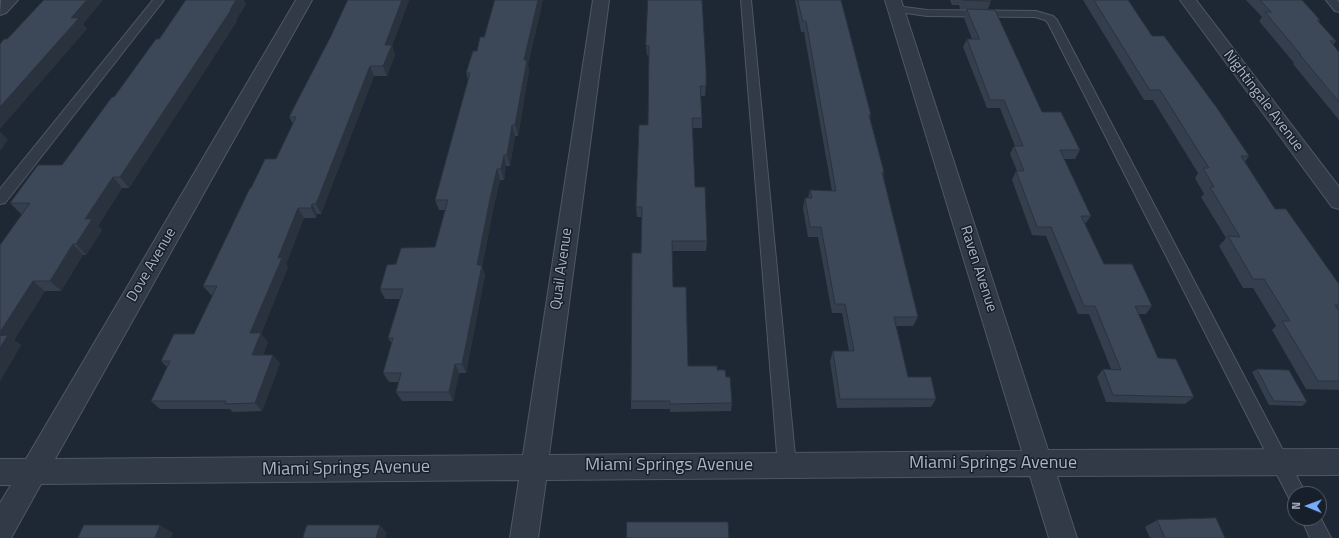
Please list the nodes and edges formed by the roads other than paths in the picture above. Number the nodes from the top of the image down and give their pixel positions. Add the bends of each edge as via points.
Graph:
1 (10, 0) edge
2 (159, 0) edge
3 (304, 0) edge
4 (601, 0) edge
5 (746, 0) edge
6 (1188, 0) edge
7 (1331, 0) edge
8 (894, 4) edge
9 (1339, 9) edge
10 (0, 10) edge
11 (0, 199) edge
12 (1339, 202) edge
13 (1281, 462) junction
14 (1339, 462) edge
15 (1040, 463) junction
16 (787, 466) junction
17 (534, 468) junction
18 (0, 472) edge
19 (34, 472) junction
20 (1293, 486) edge
21 (1314, 526) edge
22 (0, 530) edge
23 (524, 538) edge
24 (1063, 538) edge
25 (1321, 538) edge

1 - 10 street
2 - 11 lane
3 - 19 street, Dove Avenue
4 - 17 street, Quail Avenue
5 - 16 lane
6 - 12 street, Nightingale Avenue
7 - 9 lane
8 - 13 lane via 927,13 1036,14 1053,22
8 - 15 street, Raven Avenue
13 - 14 street, Miami Springs Avenue
13 - 15 street, Miami Springs Avenue
13 - 20 lane
15 - 16 street, Miami Springs Avenue
15 - 24 street, Raven Avenue
16 - 17 street, Miami Springs Avenue
17 - 19 street, Miami Springs Avenue
17 - 23 street, Quail Avenue
18 - 19 street, Miami Springs Avenue
19 - 22 street, Dove Avenue
21 - 25 lane

